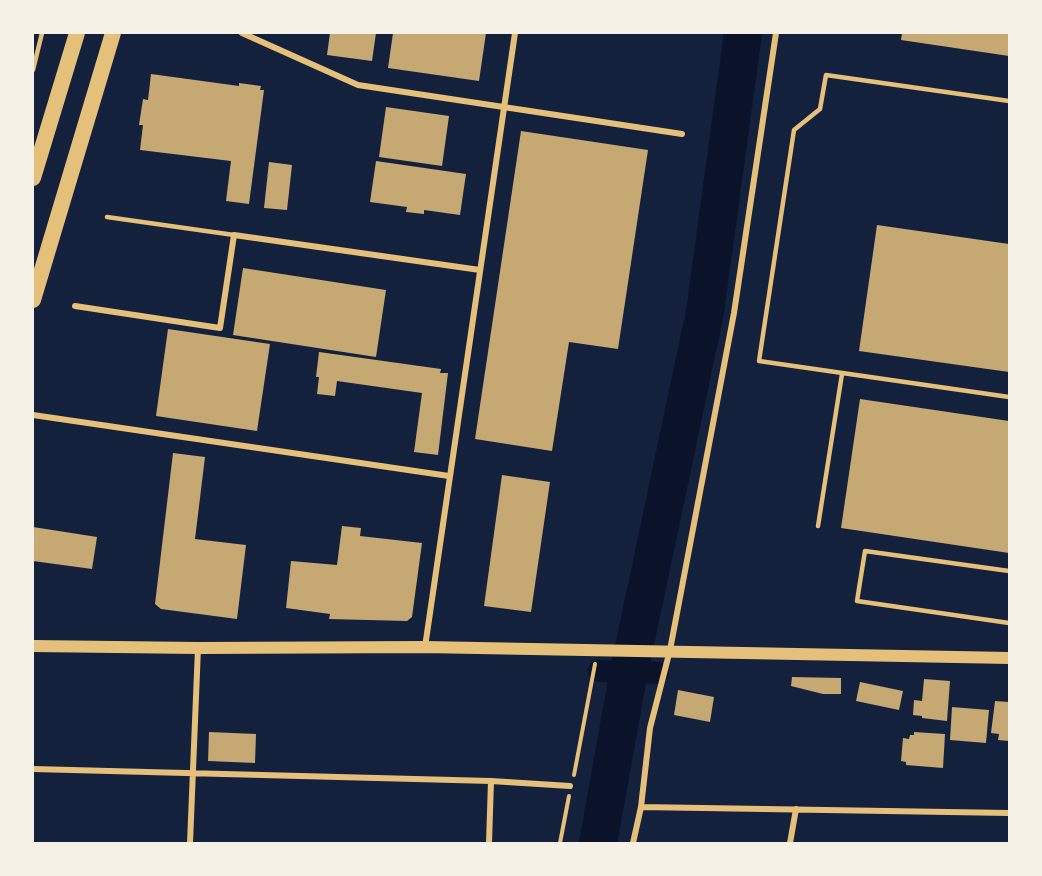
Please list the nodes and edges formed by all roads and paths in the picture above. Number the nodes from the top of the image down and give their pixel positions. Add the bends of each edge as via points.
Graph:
1 (42, 33) edge
2 (77, 33) edge
3 (113, 33) edge
4 (242, 33) edge
5 (515, 33) edge
6 (776, 33) edge
7 (33, 70) edge
8 (1009, 101) edge
9 (504, 108) junction
10 (682, 134) dead end
11 (34, 170) edge
12 (107, 217) dead end
13 (234, 235) junction
14 (480, 270) junction
15 (33, 300) edge
16 (75, 306) dead end
17 (843, 374) junction
18 (1009, 397) edge
19 (33, 415) edge
20 (449, 476) junction
21 (818, 526) dead end
22 (1009, 571) edge
23 (1009, 623) edge
24 (33, 646) edge
25 (425, 647) junction
26 (198, 648) junction
27 (597, 649) junction
28 (670, 650) junction
29 (1009, 658) edge
30 (33, 769) edge
31 (193, 772) junction
32 (491, 781) junction
33 (570, 786) junction
34 (641, 807) junction
35 (796, 809) junction
36 (1009, 813) edge
37 (190, 843) edge
38 (489, 843) edge
39 (560, 843) edge
40 (633, 843) edge
41 (790, 843) edge

1 - 7 lane
2 - 11 highway
3 - 15 highway
4 - 9 street via 358,85
5 - 9 street
6 - 28 street via 734,314
8 - 17 lane via 826,75 820,109 794,130 759,361
9 - 10 street
9 - 14 street
12 - 13 lane
13 - 14 street
13 - 16 street via 220,328
14 - 20 street
17 - 18 lane
17 - 21 lane
19 - 20 street
20 - 25 street
22 - 23 lane via 865,551 857,601
24 - 26 main road
25 - 26 main road
25 - 27 main road
26 - 31 street
27 - 28 main road
27 - 33 path
28 - 29 main road
28 - 34 street via 650,728
30 - 31 street
31 - 32 street
31 - 37 street
32 - 33 street
32 - 38 street
33 - 39 path
34 - 35 street
34 - 40 street
35 - 36 street
35 - 41 street

